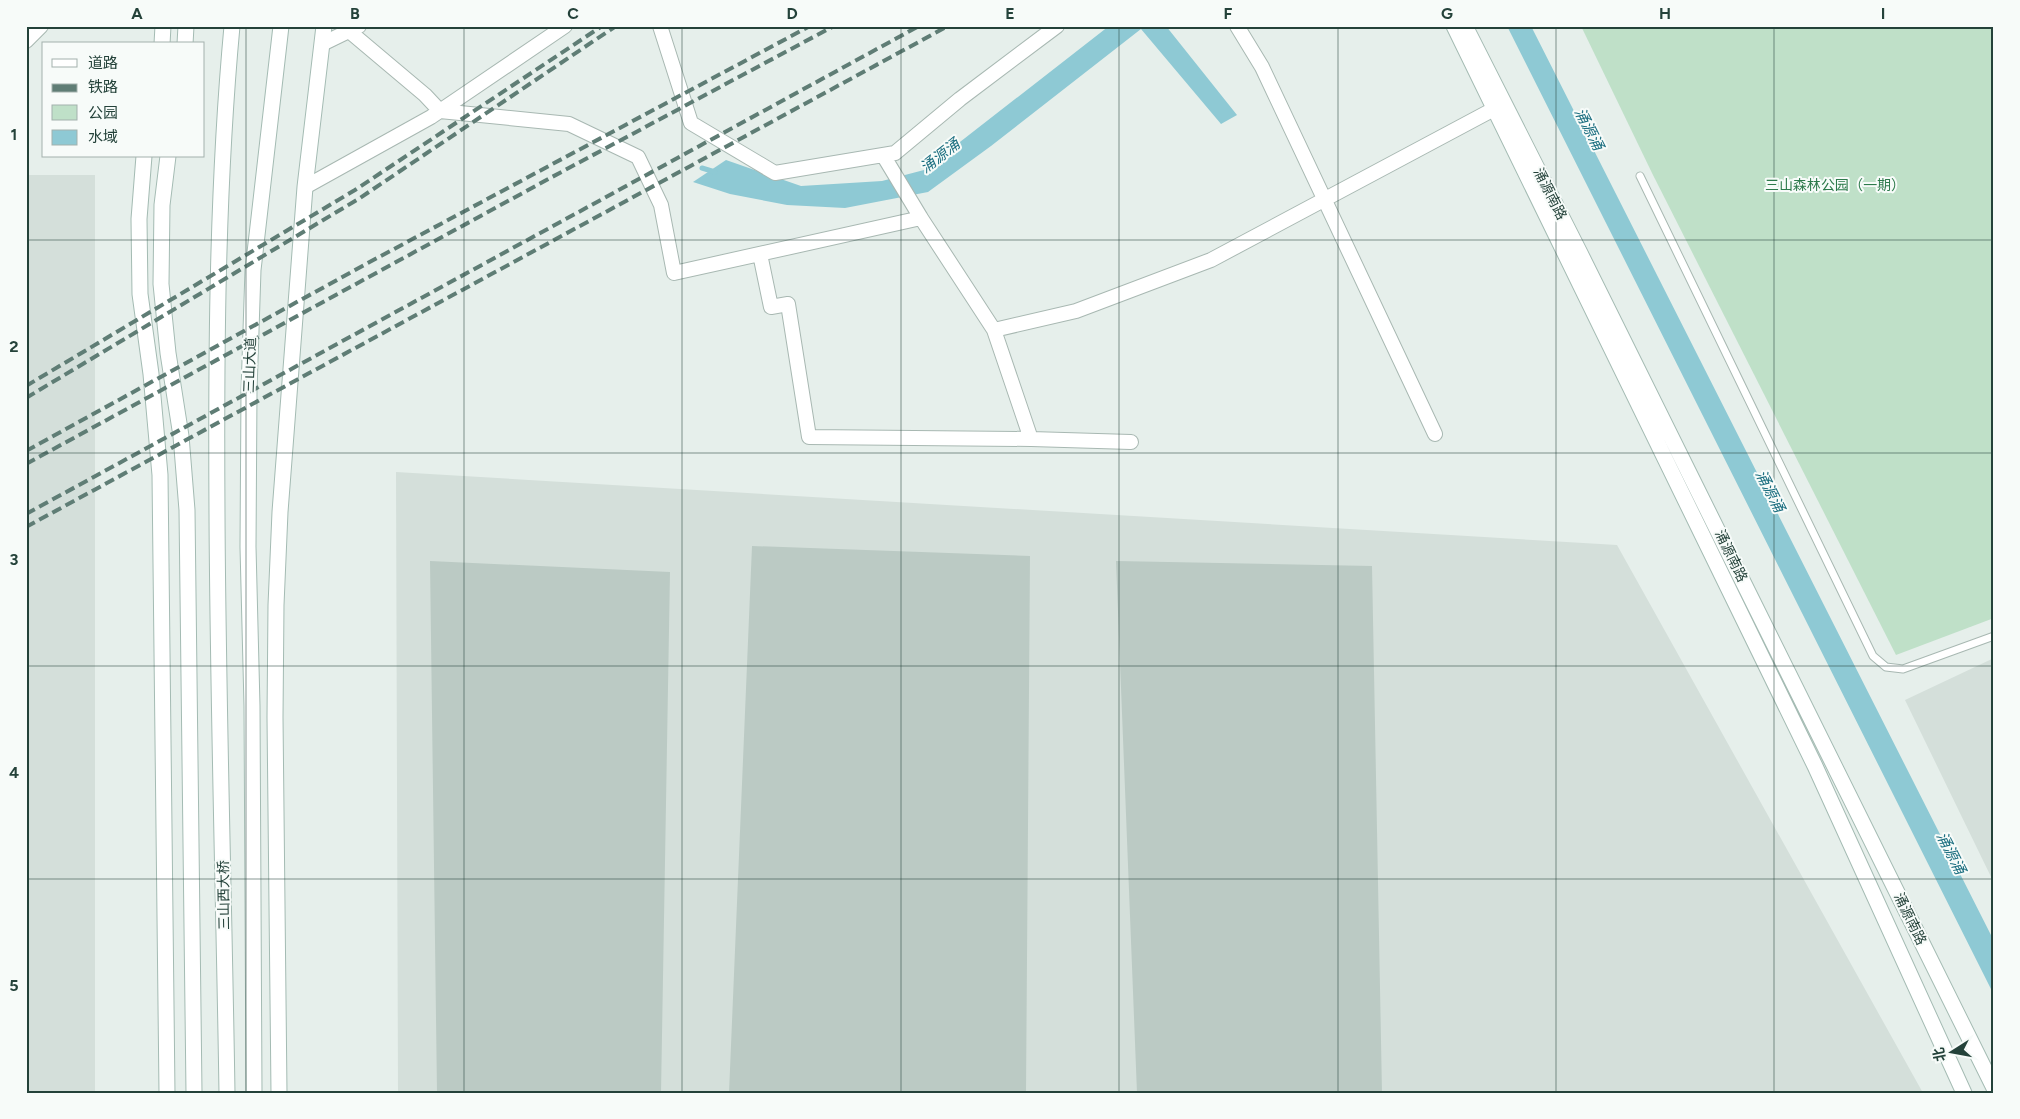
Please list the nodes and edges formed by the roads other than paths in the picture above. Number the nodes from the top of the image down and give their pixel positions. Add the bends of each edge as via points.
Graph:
1 (41, 26) edge
2 (163, 26) edge
3 (186, 26) edge
4 (232, 26) edge
5 (281, 26) edge
6 (324, 26) edge
7 (565, 26) edge
8 (660, 26) edge
9 (1058, 26) edge
10 (1237, 26) edge
11 (1454, 26) edge
12 (1465, 26) edge
13 (354, 29) edge
14 (26, 41) edge
15 (162, 42) edge
16 (185, 42) edge
17 (322, 44) junction
18 (1494, 109) junction
19 (440, 111) junction
20 (883, 155) junction
21 (144, 158) edge
22 (168, 158) edge
23 (1640, 176) dead end
24 (305, 188) junction
25 (1324, 199) junction
26 (921, 218) junction
27 (760, 254) junction
28 (994, 330) junction
29 (1435, 434) dead end
30 (1030, 439) junction
31 (1132, 442) dead end
32 (1994, 636) edge
33 (252, 706) joint
34 (1994, 1088) edge
35 (167, 1093) edge
36 (194, 1093) edge
37 (228, 1093) edge
38 (254, 1093) edge
39 (279, 1093) edge
40 (1964, 1093) edge

1 - 14 street
2 - 15 main road
3 - 16 main road
4 - 37 main road, 三山西大桥 via 218,284 216,447
5 - 33 main road, 三山大道 via 253,270 248,492
6 - 17 main road
7 - 19 street
8 - 20 street via 691,123 775,173
9 - 20 street via 960,99 895,153
10 - 25 street via 1262,67
11 - 18 main road, 涌源南路
12 - 34 main road, 涌源南路
13 - 17 street
13 - 19 street
17 - 24 main road
18 - 25 street
18 - 40 main road, 涌源南路 via 1815,766
19 - 24 street
19 - 27 street via 569,124 638,157 661,205 674,273
20 - 26 street
21 - 35 main road via 138,268 160,475
22 - 36 main road via 162,204 161,284 187,510
23 - 32 lane via 1873,656 1886,667 1903,669
24 - 39 main road via 276,605
25 - 28 street via 1210,260 1076,311
25 - 29 street
26 - 27 street
26 - 28 street
27 - 30 street via 771,307 788,304 809,437
28 - 30 street
30 - 31 street
33 - 38 main road, 三山西大桥

